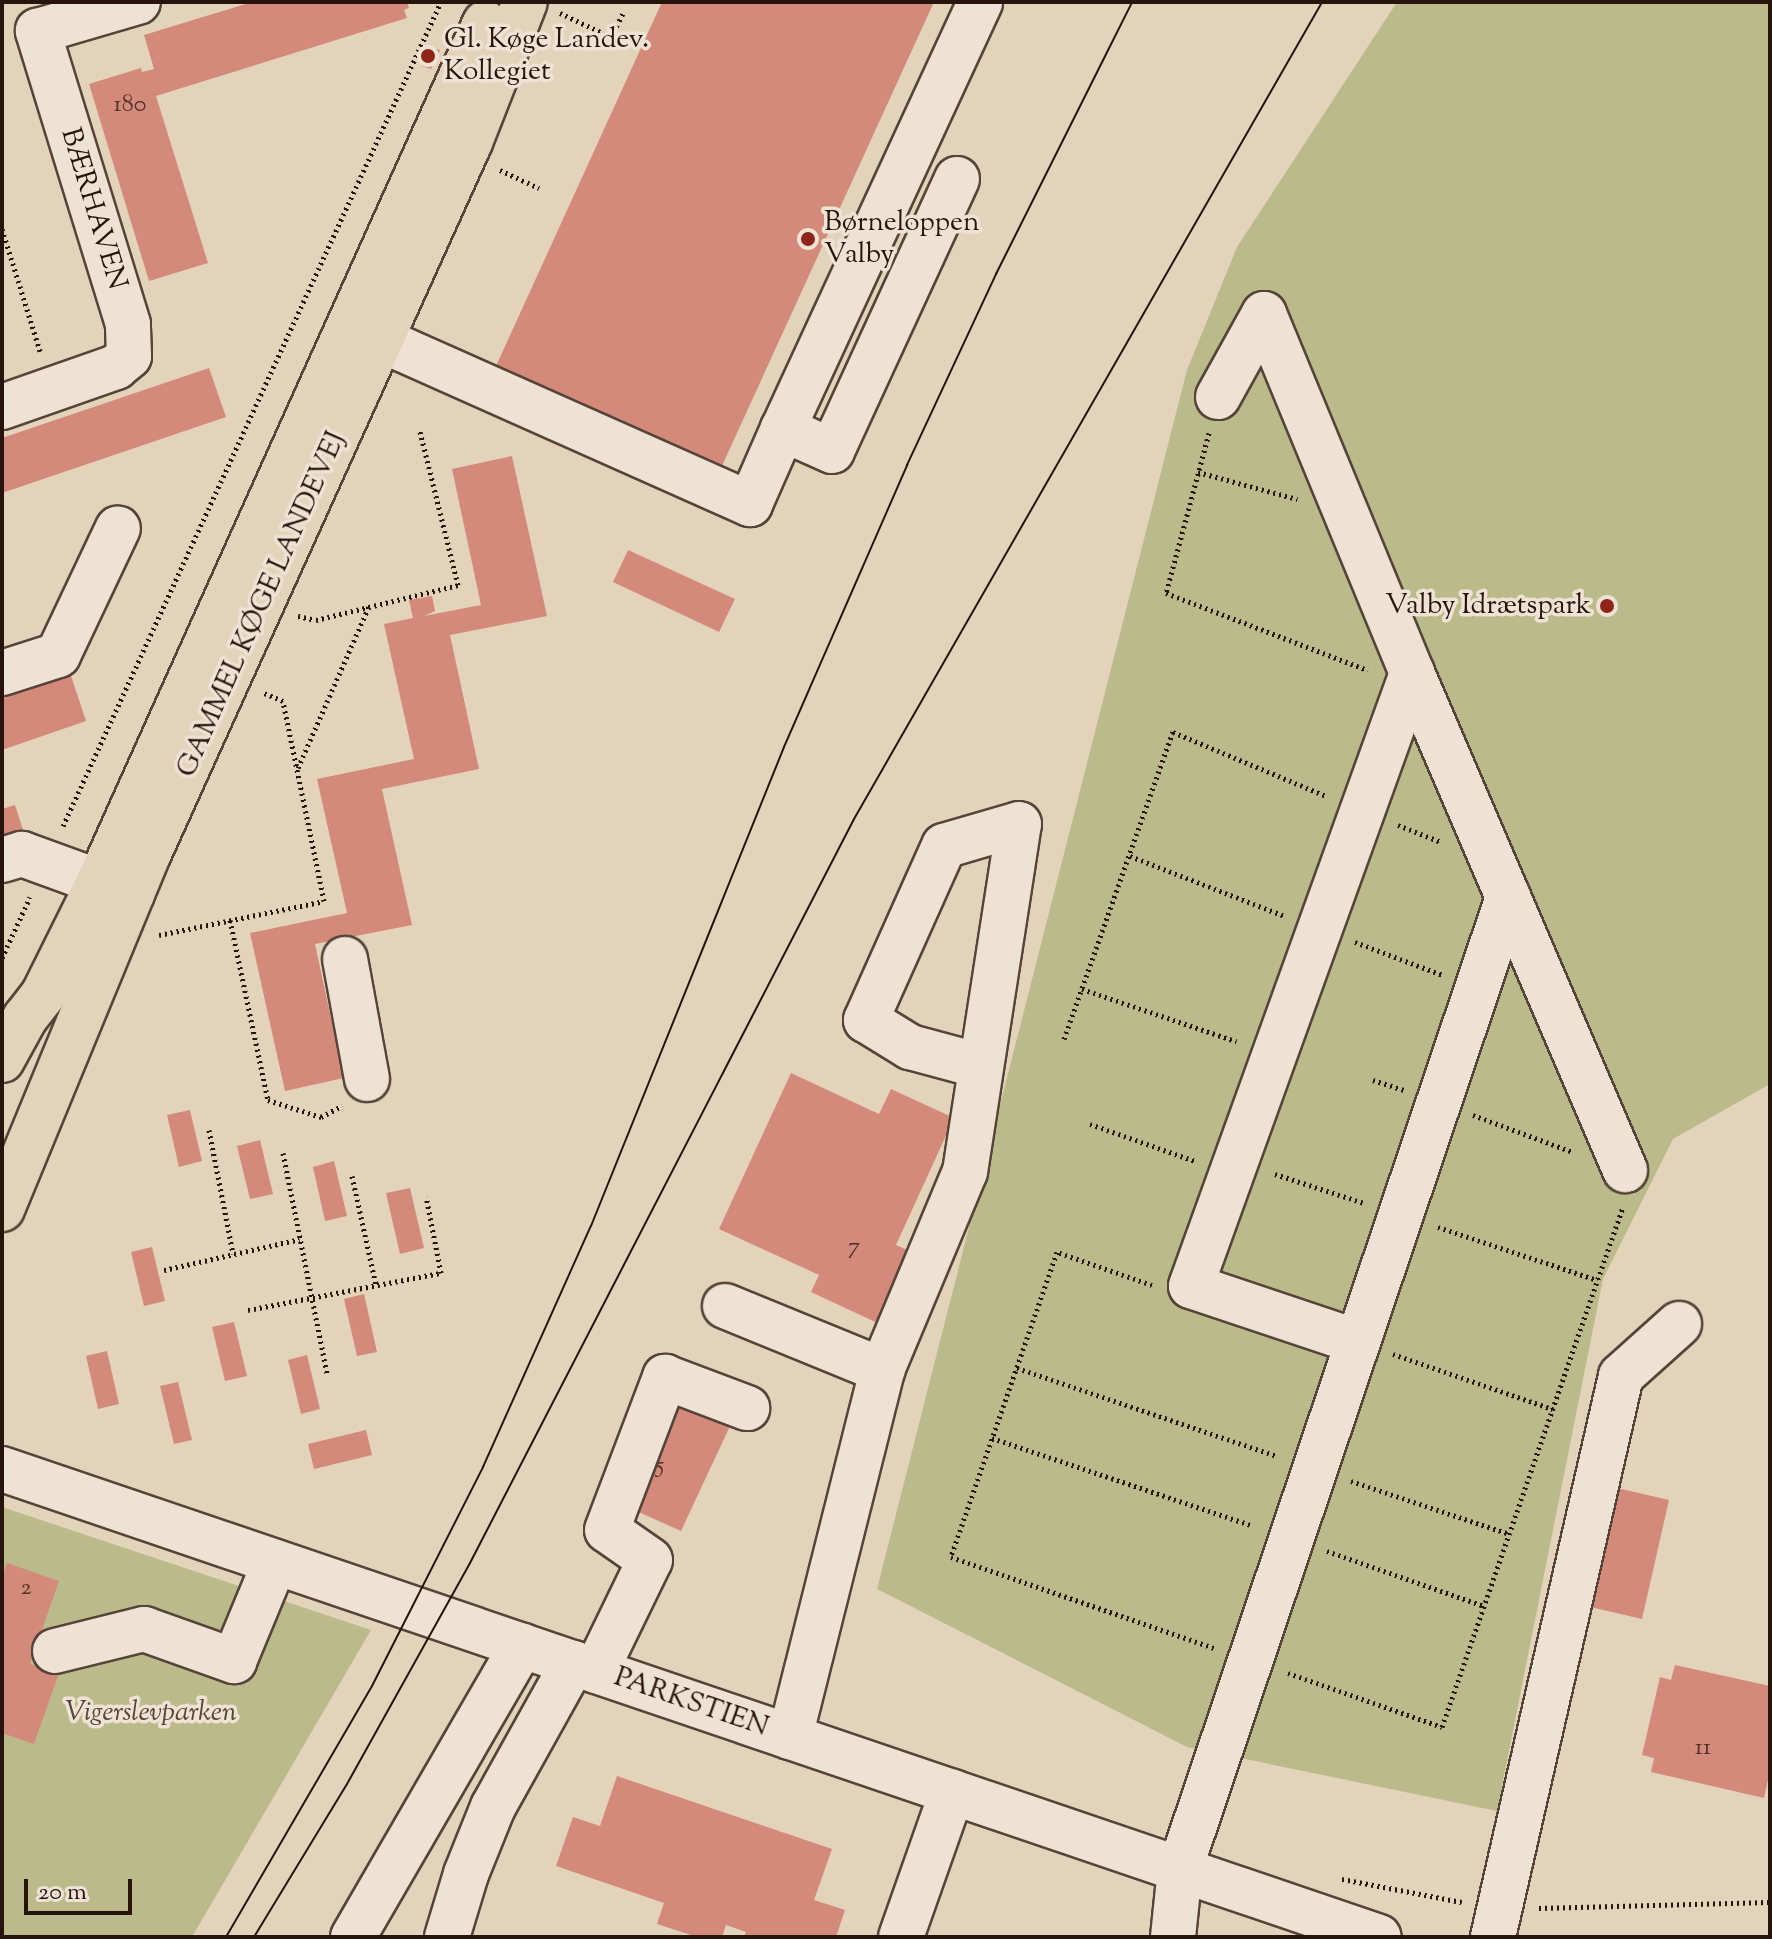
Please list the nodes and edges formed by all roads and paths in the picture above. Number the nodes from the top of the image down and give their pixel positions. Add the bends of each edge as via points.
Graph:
1 (138, 2) edge
2 (441, 2) edge
3 (492, 2) edge
4 (980, 2) edge
5 (538, 5) edge
6 (623, 13) dead end
7 (957, 179) dead end
8 (2, 229) edge
9 (366, 333) junction
10 (1218, 397) joint
11 (14, 403) edge
12 (783, 429) junction
13 (420, 431) dead end
14 (1198, 472) junction
15 (1346, 512) junction
16 (118, 528) dead end
17 (369, 606) junction
18 (262, 608) junction
19 (2, 673) edge
20 (230, 678) junction
21 (1410, 679) junction
22 (297, 769) junction
23 (1362, 811) junction
24 (2, 860) edge
25 (46, 862) junction
26 (1501, 880) junction
27 (115, 888) junction
28 (230, 920) junction
29 (111, 945) junction
30 (2, 958) edge
31 (345, 959) dead end
32 (1082, 989) junction
33 (1064, 1039) dead end
34 (1275, 1054) junction
35 (2, 1060) edge
36 (981, 1066) junction
37 (356, 1091) joint
38 (1090, 1124) dead end
39 (209, 1130) dead end
40 (283, 1153) dead end
41 (1625, 1170) dead end
42 (1231, 1174) junction
43 (352, 1176) dead end
44 (426, 1196) dead end
45 (2, 1209) edge
46 (300, 1239) junction
47 (233, 1254) junction
48 (164, 1270) dead end
49 (376, 1285) junction
50 (312, 1298) junction
51 (725, 1306) dead end
52 (248, 1310) dead end
53 (1679, 1324) dead end
54 (1358, 1342) junction
55 (1017, 1368) dead end
56 (882, 1370) junction
57 (327, 1374) dead end
58 (747, 1408) dead end
59 (1553, 1409) dead end
60 (992, 1438) dead end
61 (2, 1469) edge
62 (1315, 1469) junction
63 (1509, 1534) dead end
64 (1292, 1539) junction
65 (275, 1562) junction
66 (1484, 1606) dead end
67 (522, 1646) junction
68 (55, 1651) dead end
69 (584, 1667) junction
70 (790, 1737) junction
71 (952, 1792) junction
72 (1180, 1869) junction
73 (1327, 1876) dead end
74 (1770, 1902) edge
75 (1495, 1923) edge
76 (353, 1937) edge
77 (447, 1937) edge
78 (901, 1937) edge
79 (1173, 1937) edge
80 (1379, 1937) edge

1 - 11 street, BÆRHAVEN via 38,31 128,324 129,356 116,367
2 - 25 path
3 - 9 main road, GAMMEL KØGE LANDEVEJ
4 - 12 street
5 - 6 path via 611,37
5 - 9 main road, GAMMEL KØGE LANDEVEJ
7 - 12 street via 832,451
8 - 11 path via 42,352
9 - 12 street via 750,504
9 - 18 main road, GAMMEL KØGE LANDEVEJ
9 - 27 main road, GAMMEL KØGE LANDEVEJ
10 - 14 path
10 - 15 street via 1264,314
13 - 17 path via 458,585
14 - 15 path
14 - 21 path via 1166,593
15 - 21 street
16 - 19 street via 58,655
17 - 18 path via 316,620
17 - 22 path
18 - 20 main road, GAMMEL KØGE LANDEVEJ
20 - 22 path via 283,701
20 - 27 main road, GAMMEL KØGE LANDEVEJ
21 - 23 street
21 - 26 street
22 - 28 path via 324,901
23 - 26 path
23 - 32 path via 1173,732
23 - 34 street
24 - 25 street via 22,854
25 - 27 street
25 - 30 path
26 - 41 street
26 - 54 street
27 - 29 main road, GAMMEL KØGE LANDEVEJ
27 - 35 main road, GAMMEL KØGE LANDEVEJ
28 - 29 path
28 - 37 path via 268,1100 321,1117
29 - 45 main road, GAMMEL KØGE LANDEVEJ
31 - 37 street
32 - 33 path
32 - 34 path
34 - 42 street
36 - 36 street via 988,1021 1019,824 944,846 866,1020 910,1047
36 - 56 street via 965,1172
38 - 42 path
39 - 47 path
40 - 46 path
42 - 54 street via 1191,1286
43 - 49 path
44 - 49 path via 441,1273
46 - 47 path
46 - 50 path
47 - 48 path
49 - 50 path
50 - 52 path
50 - 57 path
51 - 56 street
53 - 75 street via 1621,1376
54 - 59 path
54 - 62 street
55 - 62 path
56 - 70 street
58 - 69 street via 665,1377 607,1530 650,1560
60 - 64 path
61 - 65 street, PARKSTIEN
62 - 63 path
62 - 64 street
64 - 66 path
64 - 72 street
65 - 67 street, PARKSTIEN
65 - 68 street via 234,1661 144,1629
67 - 69 street, PARKSTIEN
67 - 76 street
69 - 70 street, PARKSTIEN
69 - 77 street via 493,1807
70 - 71 street, PARKSTIEN
71 - 72 street, PARKSTIEN
71 - 78 street
72 - 79 street
72 - 80 street, PARKSTIEN
73 - 75 path
74 - 75 path

